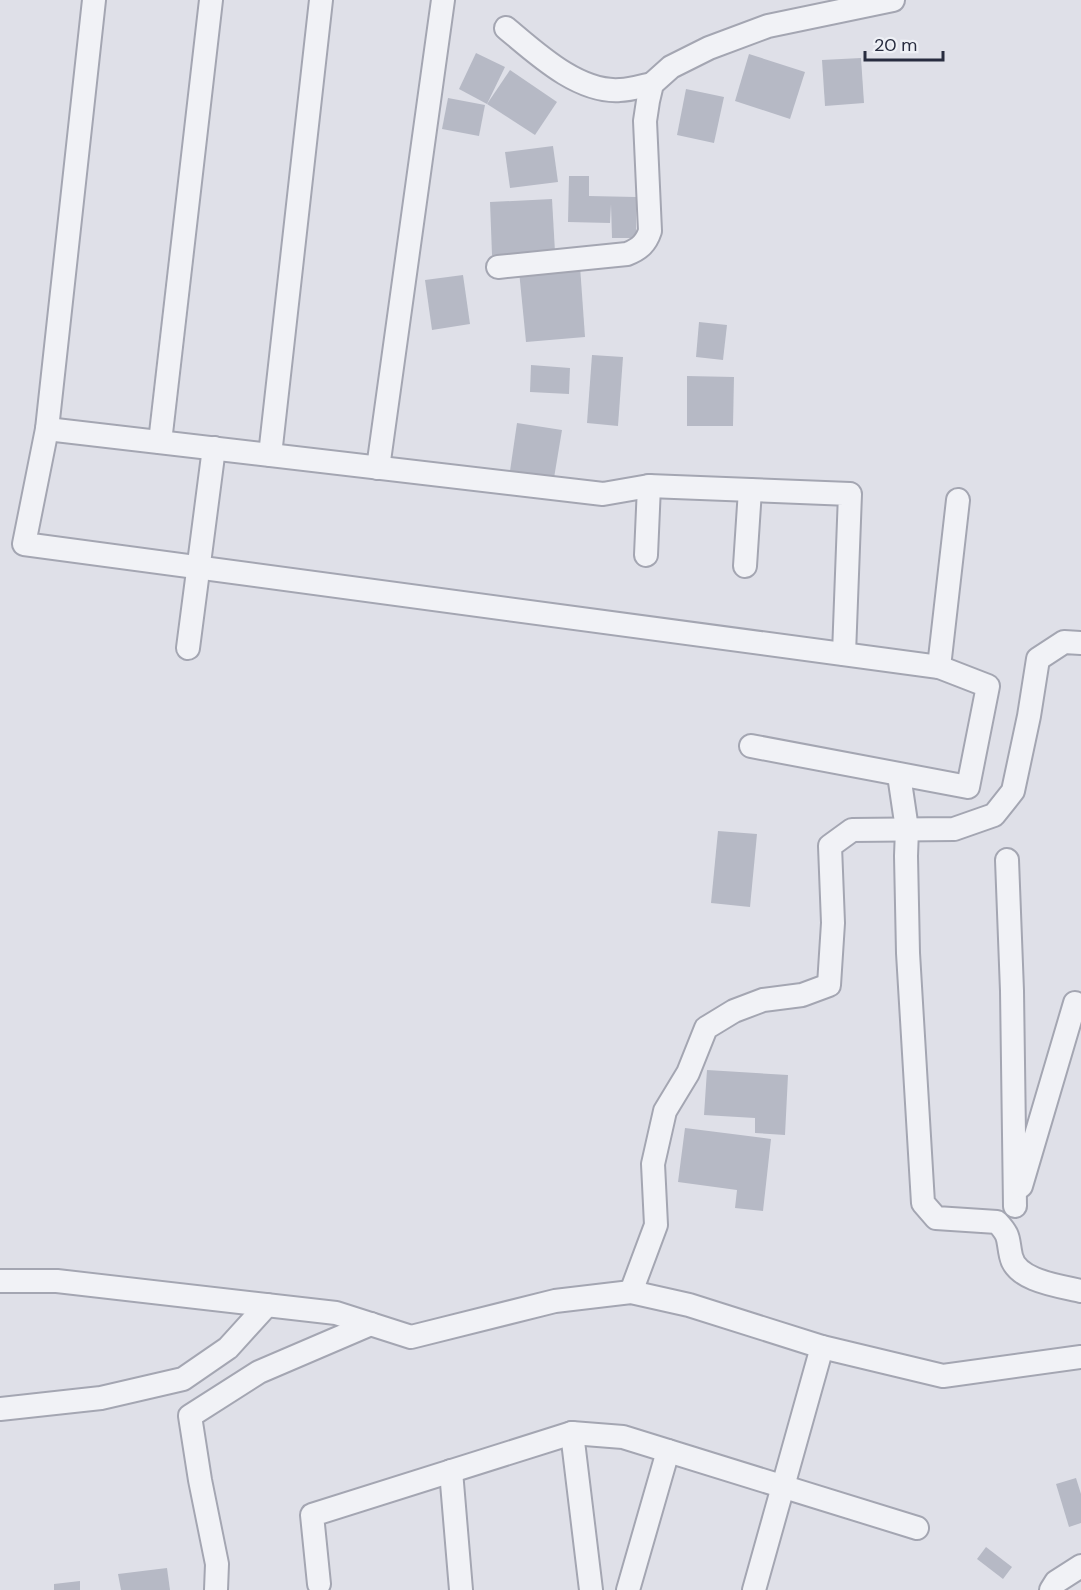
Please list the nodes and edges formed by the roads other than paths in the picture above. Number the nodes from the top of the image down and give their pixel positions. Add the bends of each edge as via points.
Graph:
1 (94, 0) edge
2 (211, 0) edge
3 (321, 0) edge
4 (443, 0) edge
5 (893, 0) edge
6 (506, 28) dead end
7 (652, 84) junction
8 (498, 267) dead end
9 (47, 429) junction
10 (160, 442) junction
11 (214, 448) junction
12 (270, 455) junction
13 (378, 468) junction
14 (649, 486) junction
15 (750, 490) junction
16 (958, 500) dead end
17 (646, 555) dead end
18 (745, 566) dead end
19 (199, 568) junction
20 (1081, 643) edge
21 (188, 648) dead end
22 (844, 654) junction
23 (939, 667) junction
24 (751, 746) dead end
25 (899, 775) junction
26 (907, 829) junction
27 (1007, 860) dead end
28 (1075, 1003) dead end
29 (1015, 1206) junction
30 (1007, 1233) junction
31 (0, 1281) edge
32 (1081, 1291) edge
33 (631, 1292) junction
34 (267, 1305) junction
35 (371, 1324) junction
36 (822, 1347) junction
37 (1081, 1357) edge
38 (0, 1409) edge
39 (572, 1433) junction
40 (668, 1451) junction
41 (451, 1471) junction
42 (782, 1488) junction
43 (917, 1528) dead end
44 (1081, 1566) edge
45 (319, 1584) dead end
46 (216, 1590) edge
47 (461, 1590) edge
48 (591, 1590) edge
49 (628, 1590) edge
50 (754, 1590) edge
51 (1051, 1590) edge

1 - 9 street
2 - 10 street
3 - 12 street
4 - 13 street
5 - 7 street via 768,26 709,48 671,67
6 - 7 street via 549,64 589,85 619,91
7 - 8 street via 645,121 650,231 647,241 627,254
9 - 10 street
9 - 19 street via 24,544
10 - 11 street
11 - 12 street
11 - 19 street
12 - 13 street
13 - 14 street via 603,494
14 - 15 street
14 - 17 street
15 - 18 street
15 - 22 street via 850,494
16 - 23 street
19 - 21 street
19 - 22 street
20 - 26 street via 1064,642 1038,659 1012,791 994,815 954,829
22 - 23 street
23 - 25 street via 988,686 968,787
24 - 25 street
25 - 26 street
26 - 30 street via 908,952 923,1203 936,1218 997,1222
26 - 33 street via 852,830 830,846 833,923 829,985 802,995 763,1000 706,1028 688,1073 665,1111 653,1164 656,1225
27 - 29 street
28 - 29 street
29 - 30 street
30 - 32 street via 1016,1268 1028,1277
31 - 34 street via 57,1281
33 - 35 street via 555,1301 411,1337
33 - 36 street via 689,1305
34 - 35 street via 336,1313
34 - 38 street via 228,1347 183,1379 101,1398
35 - 46 street via 259,1372 190,1416 217,1564
36 - 37 street via 943,1376
36 - 42 street
39 - 40 street via 623,1437
39 - 41 street
39 - 48 street
40 - 42 street
40 - 49 street
41 - 45 street via 312,1515
41 - 47 street
42 - 43 street
42 - 50 street
44 - 51 street via 1056,1582

